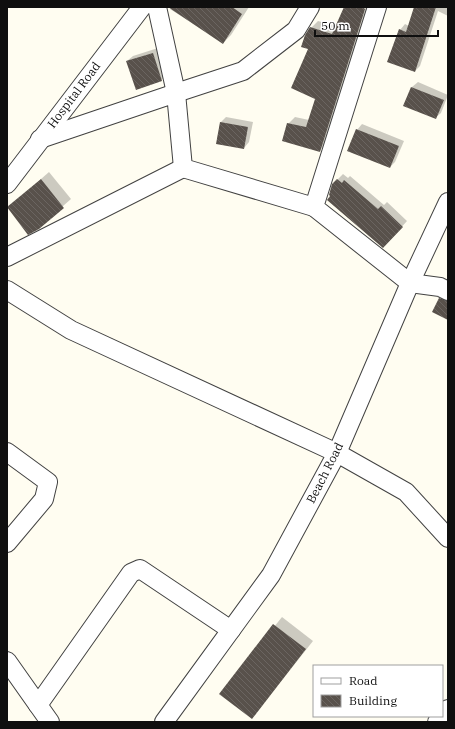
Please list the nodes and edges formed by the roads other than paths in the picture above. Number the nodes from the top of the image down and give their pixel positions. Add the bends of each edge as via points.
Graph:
1 (142, 7) edge
2 (157, 7) edge
3 (310, 7) edge
4 (377, 7) edge
5 (176, 93) junction
6 (40, 139) junction
7 (183, 168) junction
8 (7, 184) edge
9 (448, 202) edge
10 (314, 207) junction
11 (7, 257) edge
12 (410, 282) junction
13 (7, 290) edge
14 (448, 291) edge
15 (7, 452) edge
16 (337, 454) junction
17 (448, 538) edge
18 (7, 543) edge
19 (232, 630) junction
20 (7, 661) edge
21 (38, 705) junction
22 (50, 722) edge
23 (164, 722) edge

1 - 6 street, Hospital Road
2 - 5 street
3 - 5 street via 296,30 243,71
4 - 10 street
5 - 6 street
5 - 7 street
6 - 8 street, Hospital Road
7 - 10 street
7 - 11 street
9 - 12 street, Beach Road
10 - 12 street
12 - 14 street via 440,287
12 - 16 street, Beach Road
13 - 16 street via 71,330
15 - 18 street via 48,482 44,499
16 - 17 street via 406,492
16 - 19 street, Beach Road via 271,575
19 - 21 street via 140,569 131,573
19 - 23 street, Beach Road
20 - 21 street
21 - 22 street

